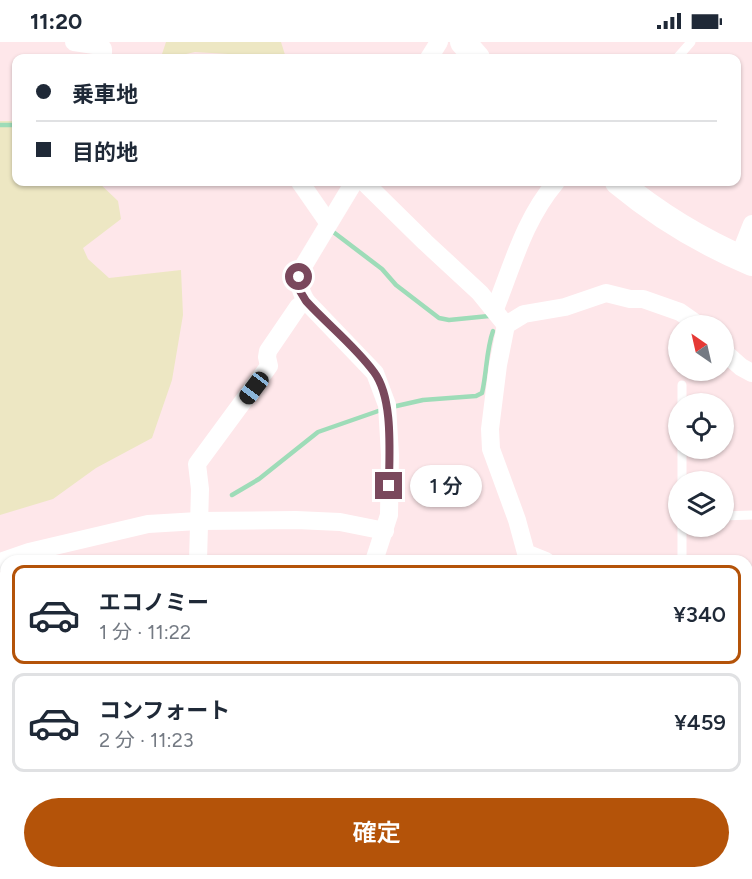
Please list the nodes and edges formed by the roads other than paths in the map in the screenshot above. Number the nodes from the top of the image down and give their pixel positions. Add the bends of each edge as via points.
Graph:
1 (74, 42) edge
2 (463, 42) edge
3 (691, 42) edge
4 (103, 54) edge
5 (474, 54) edge
6 (680, 54) edge
7 (303, 186) edge
8 (352, 186) edge
9 (368, 186) edge
10 (553, 186) edge
11 (623, 186) edge
12 (329, 222) junction
13 (752, 224) edge
14 (745, 260) edge
15 (306, 301) junction
16 (495, 309) junction
17 (684, 315) edge
18 (506, 325) junction
19 (734, 361) edge
20 (752, 372) edge
21 (682, 385) dead end
22 (682, 393) edge
23 (199, 510) junction
24 (752, 515) edge
25 (734, 516) edge
26 (385, 531) junction
27 (682, 537) edge
28 (20, 555) edge
29 (198, 555) edge
30 (377, 555) edge
31 (531, 555) edge
32 (682, 555) edge

1 - 4 street via 101,46
2 - 5 main road
3 - 6 lane
7 - 12 street
8 - 12 street
9 - 16 street
10 - 16 street via 526,227
11 - 14 main road via 667,220
12 - 15 street via 299,277
13 - 14 street
15 - 23 street via 268,351 269,366 197,464
15 - 26 street via 375,373 387,409 390,455
16 - 18 street
17 - 18 street via 643,299 606,293 565,307 524,314
18 - 31 street via 490,429 491,449 526,553
19 - 20 street
21 - 22 lane
23 - 26 street via 340,522
23 - 28 street
23 - 29 street
24 - 25 lane
26 - 30 street
27 - 32 lane

